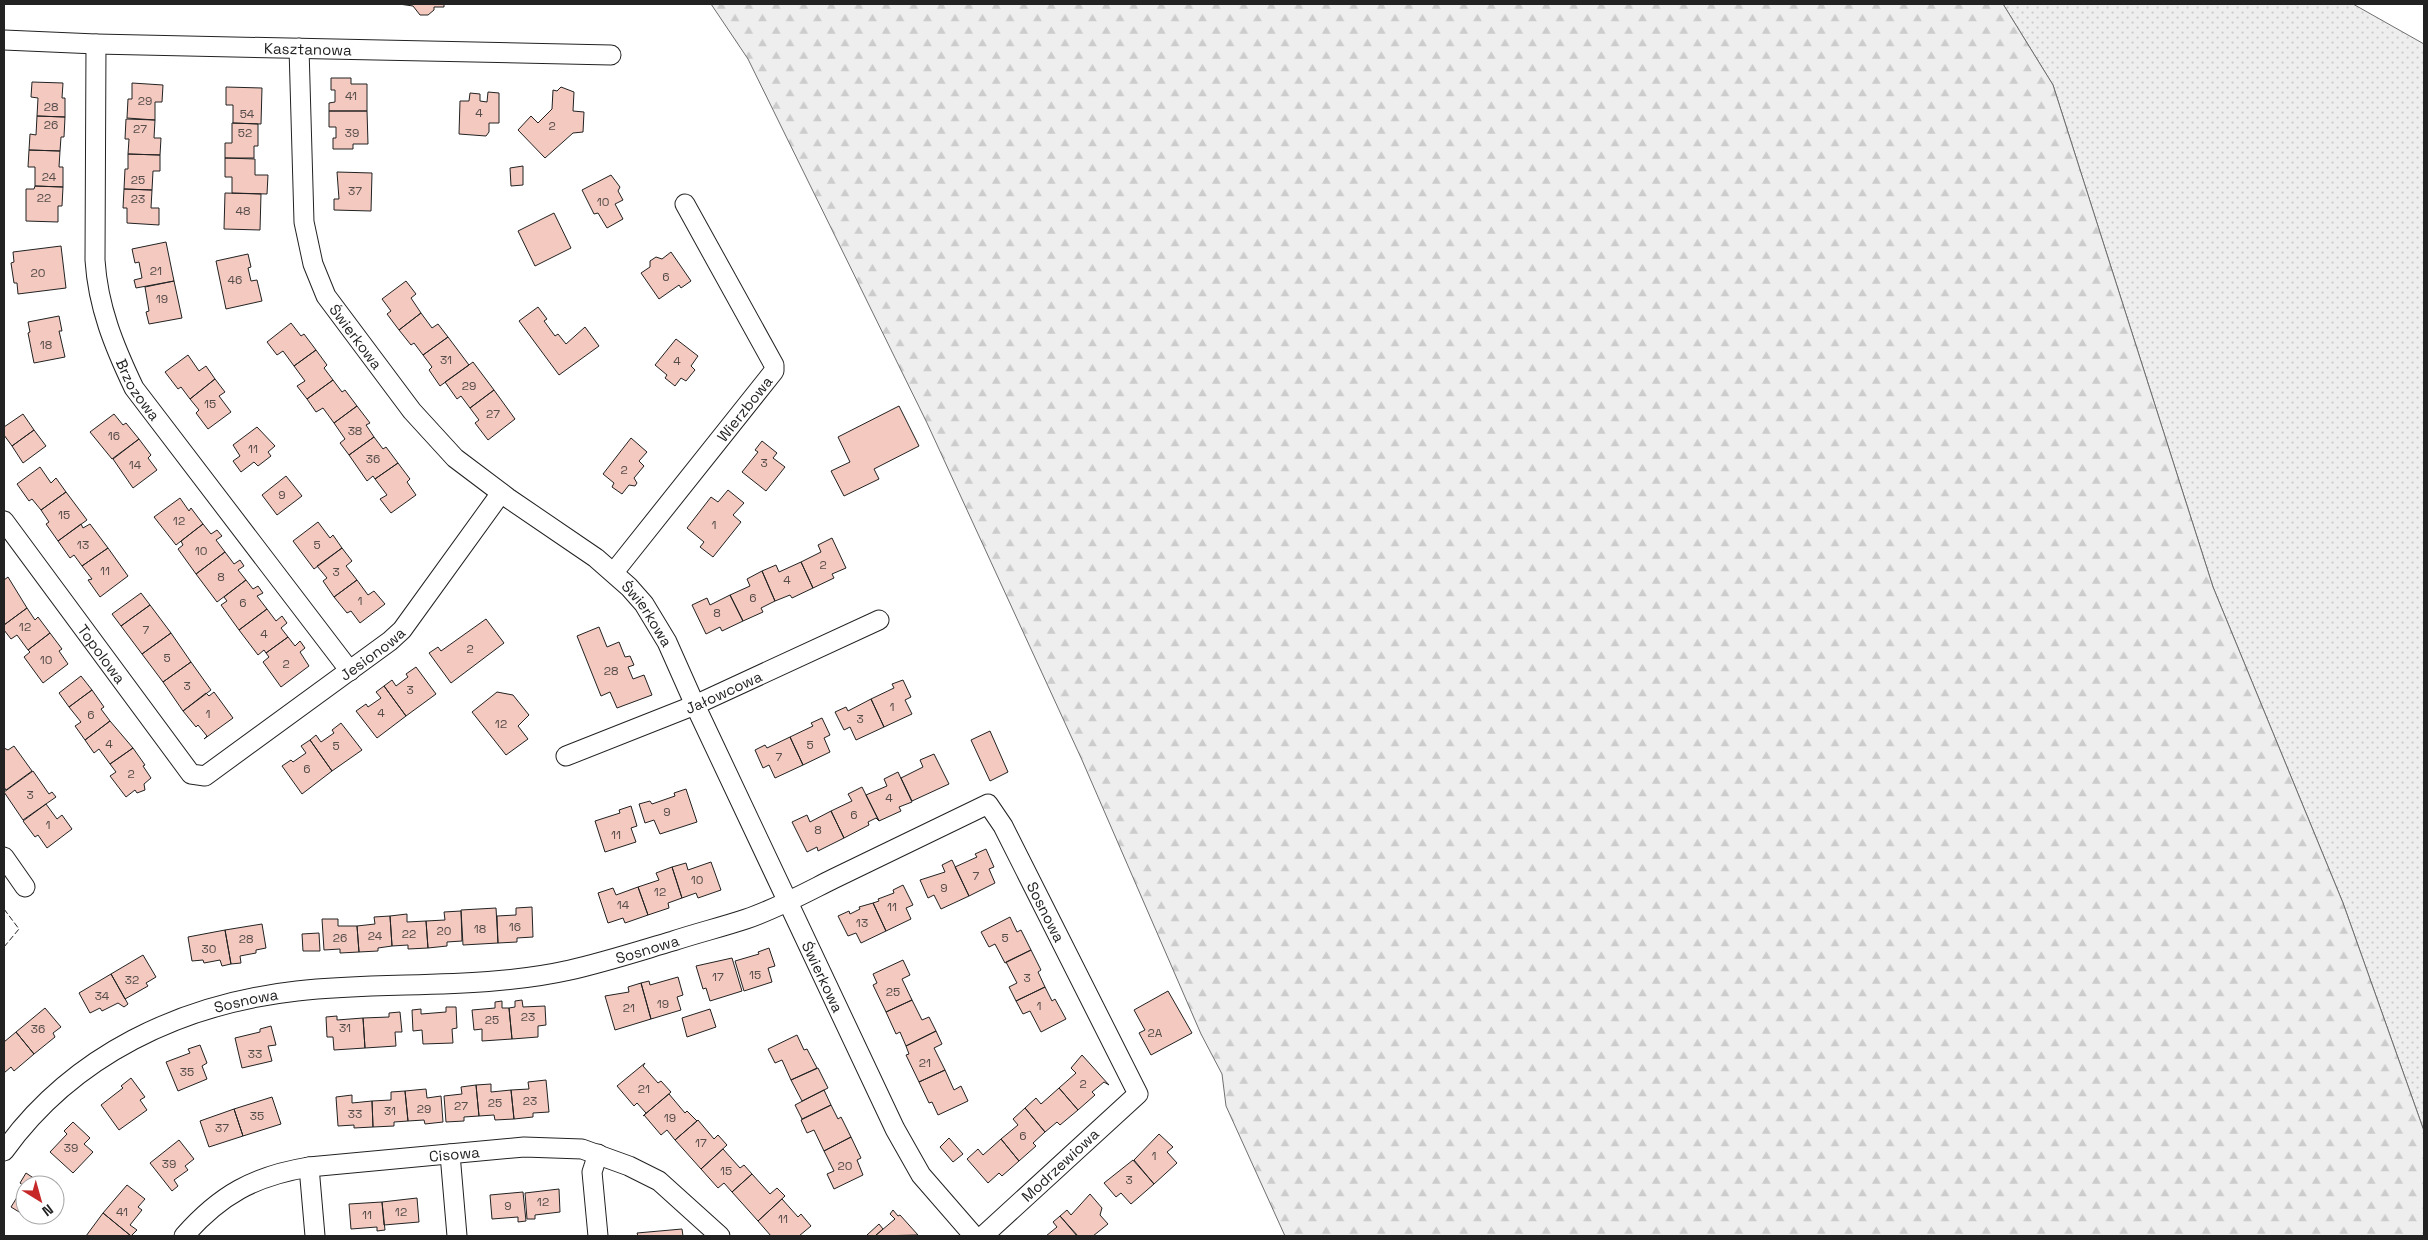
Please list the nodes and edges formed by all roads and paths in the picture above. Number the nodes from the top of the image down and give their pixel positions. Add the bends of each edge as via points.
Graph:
1 (4, 40) edge
2 (96, 44) junction
3 (299, 48) junction
4 (611, 54) dead end
5 (685, 204) dead end
6 (501, 493) junction
7 (4, 521) edge
8 (614, 572) junction
9 (879, 620) dead end
10 (350, 671) junction
11 (695, 705) junction
12 (566, 756) dead end
13 (205, 776) joint
14 (4, 857) edge
15 (25, 887) dead end
16 (787, 901) junction
17 (1138, 1094) joint
18 (4, 1151) edge
19 (450, 1154) junction
20 (598, 1154) junction
21 (309, 1167) junction
22 (184, 1236) edge
23 (315, 1236) edge
24 (457, 1236) edge
25 (598, 1236) edge
26 (720, 1236) edge
27 (974, 1236) edge
28 (982, 1236) edge

1 - 2 street, Kasztanowa
2 - 3 street, Kasztanowa
2 - 10 street, Brzozowa via 95,260 97,284 110,334 134,388
3 - 4 street, Kasztanowa
3 - 6 street, Świerkowa via 304,222 319,284 421,422 455,458
5 - 8 street, Wierzbowa via 774,365 774,371
6 - 8 street, Świerkowa
6 - 10 street, Jesionowa via 402,630
7 - 13 street, Topolowa via 191,774
8 - 11 street, Świerkowa via 644,604 656,623
9 - 11 street, Jałowcowa
10 - 13 street, Jesionowa
11 - 12 street, Jałowcowa
11 - 16 street, Świerkowa
14 - 15 street
16 - 17 street, Sosnowa via 988,804 1003,826
16 - 18 street, Sosnowa via 747,919 569,970 477,981 296,991 201,1010 153,1028 101,1058 34,1113
16 - 27 street, Świerkowa via 895,1129 922,1175
17 - 28 street, Modrzewiowa
19 - 20 street, Cisowa via 524,1147 582,1149
19 - 21 street, Cisowa
19 - 24 street
20 - 25 street via 592,1172
20 - 26 street, Cisowa via 659,1181
21 - 22 street, Cisowa via 259,1179 226,1196 203,1214
21 - 23 street

